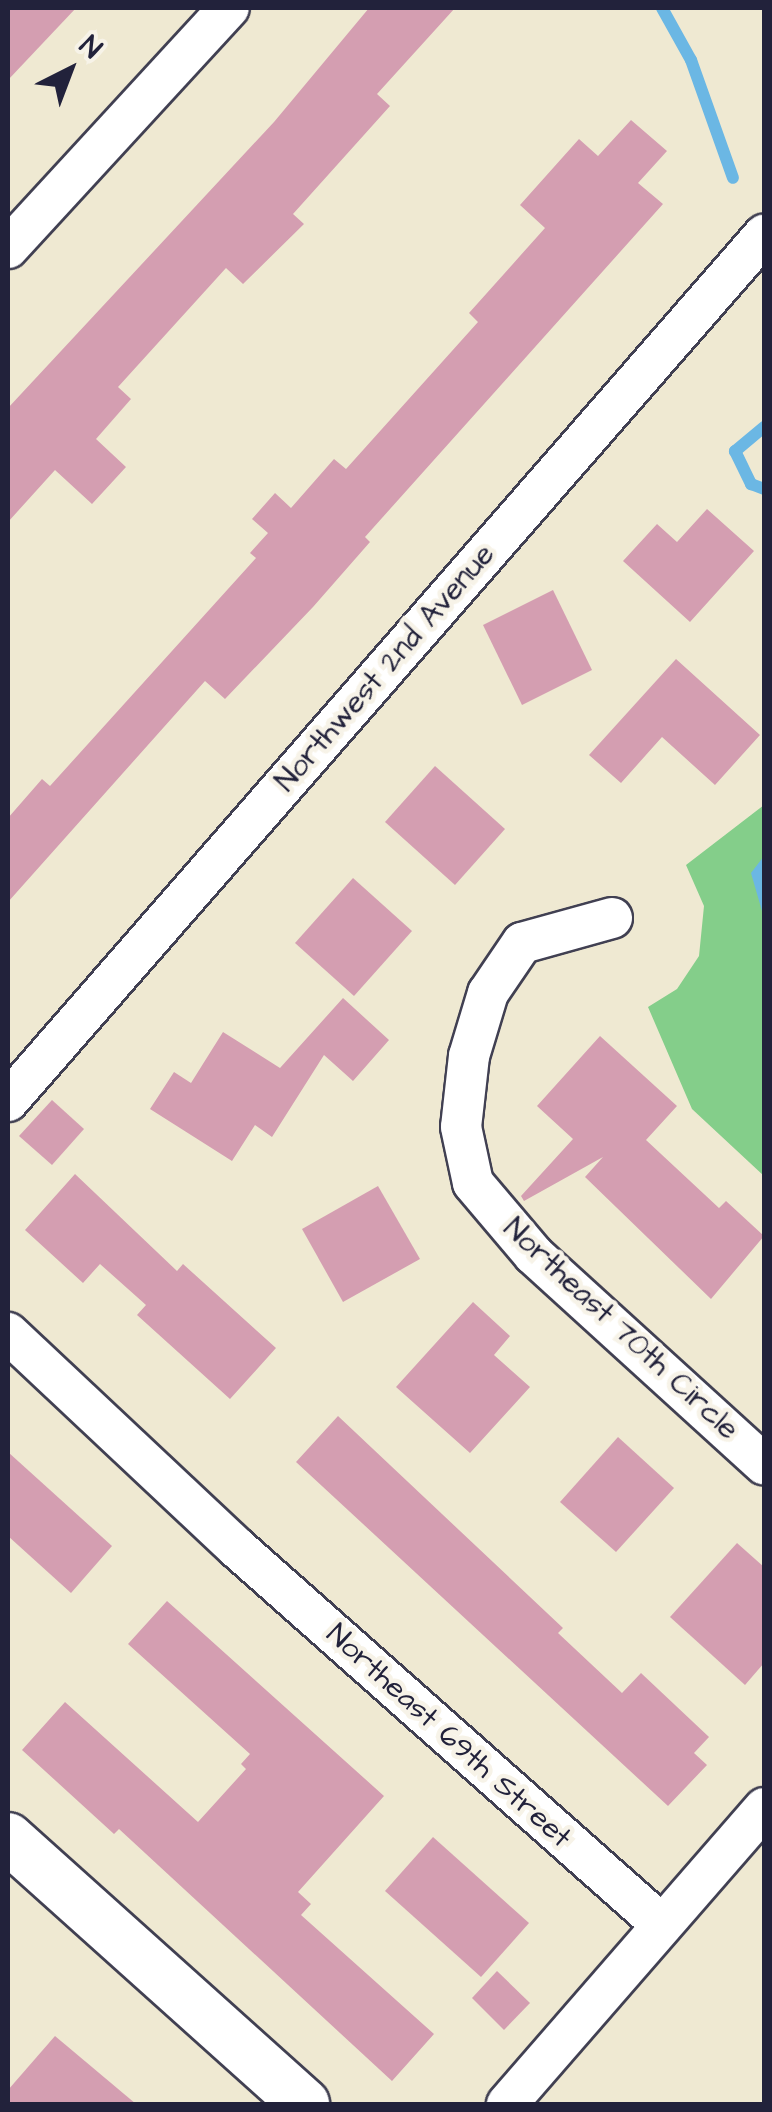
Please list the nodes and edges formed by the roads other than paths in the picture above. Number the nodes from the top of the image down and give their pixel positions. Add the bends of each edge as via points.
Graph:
1 (229, 8) edge
2 (764, 235) edge
3 (8, 248) edge
4 (612, 918) dead end
5 (8, 1101) edge
6 (8, 1333) edge
7 (764, 1464) edge
8 (764, 1808) edge
9 (8, 1838) edge
10 (662, 1925) junction
11 (304, 2104) edge
12 (507, 2104) edge

1 - 3 street
2 - 5 street, Northwest 2nd Avenue
4 - 7 street, Northeast 70th Circle via 522,943 488,994 469,1056 461,1127 473,1183 534,1255
6 - 10 street, Northeast 69th Street via 237,1548
8 - 10 street
9 - 11 street
10 - 12 street

